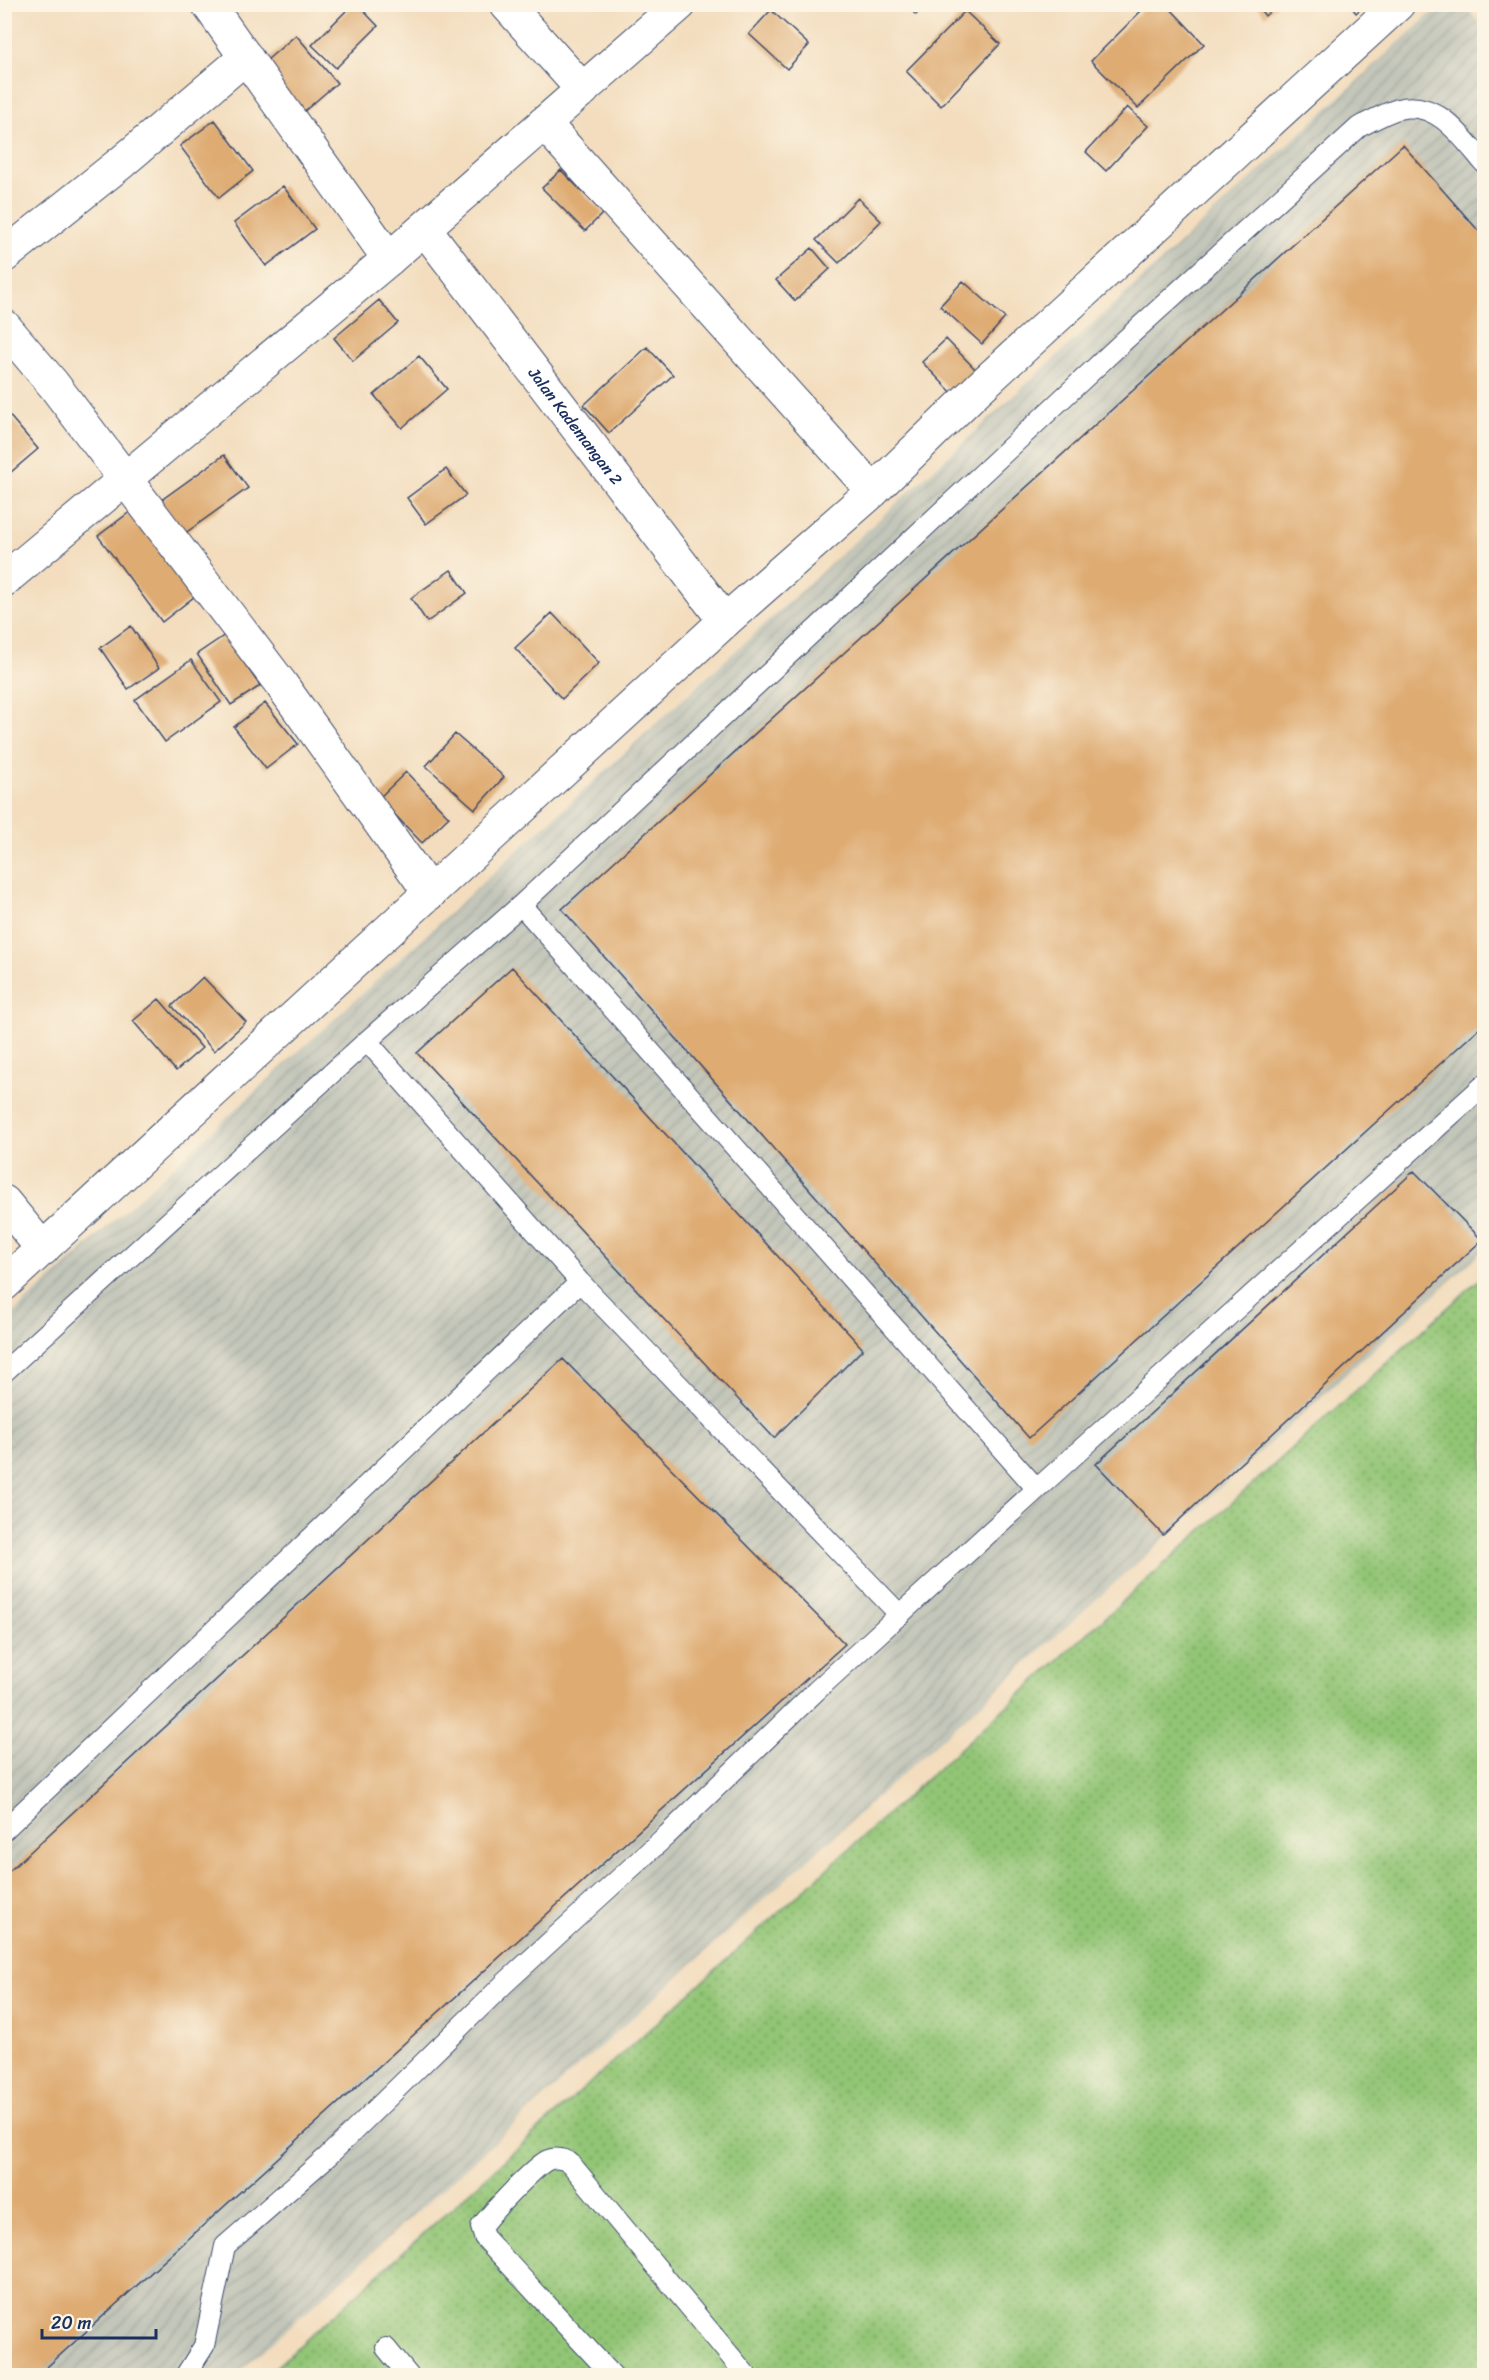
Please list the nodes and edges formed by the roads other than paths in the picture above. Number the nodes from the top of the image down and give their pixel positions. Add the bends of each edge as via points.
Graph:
1 (506, 4) edge
2 (680, 4) edge
3 (1398, 4) edge
4 (222, 10) edge
5 (246, 57) junction
6 (583, 90) junction
7 (544, 123) junction
8 (1485, 163) edge
9 (425, 229) junction
10 (4, 256) edge
11 (389, 259) junction
12 (4, 326) edge
13 (124, 480) junction
14 (873, 491) junction
15 (4, 580) edge
16 (725, 621) junction
17 (430, 893) junction
18 (521, 905) junction
19 (367, 1041) junction
20 (1485, 1085) edge
21 (4, 1202) edge
22 (43, 1249) junction
23 (580, 1282) junction
24 (4, 1284) edge
25 (4, 1372) edge
26 (1037, 1489) junction
27 (900, 1615) junction
28 (4, 1830) edge
29 (386, 2348) dead end
30 (185, 2376) edge
31 (409, 2376) edge
32 (613, 2376) edge
33 (747, 2376) edge

1 - 6 street
2 - 6 street
3 - 14 street
4 - 5 street
5 - 10 street
5 - 11 street
6 - 7 street
7 - 9 street
7 - 14 street
8 - 18 lane via 1447,121 1429,110 1399,109 1359,127 1126,339
9 - 11 street
9 - 16 street, Jalan Kademangan 2
11 - 13 street
12 - 13 street via 53,384
13 - 15 street
13 - 17 street via 281,684
14 - 16 street
16 - 17 street
17 - 22 street
18 - 19 lane
18 - 26 lane
19 - 23 lane
19 - 25 lane
20 - 26 lane
21 - 22 street
22 - 24 street
23 - 27 lane
23 - 28 lane
26 - 27 lane
27 - 30 lane via 505,1983 328,2156 225,2246 204,2346
29 - 31 lane
32 - 33 lane via 484,2236 481,2227 489,2214 546,2161 563,2159 570,2163

